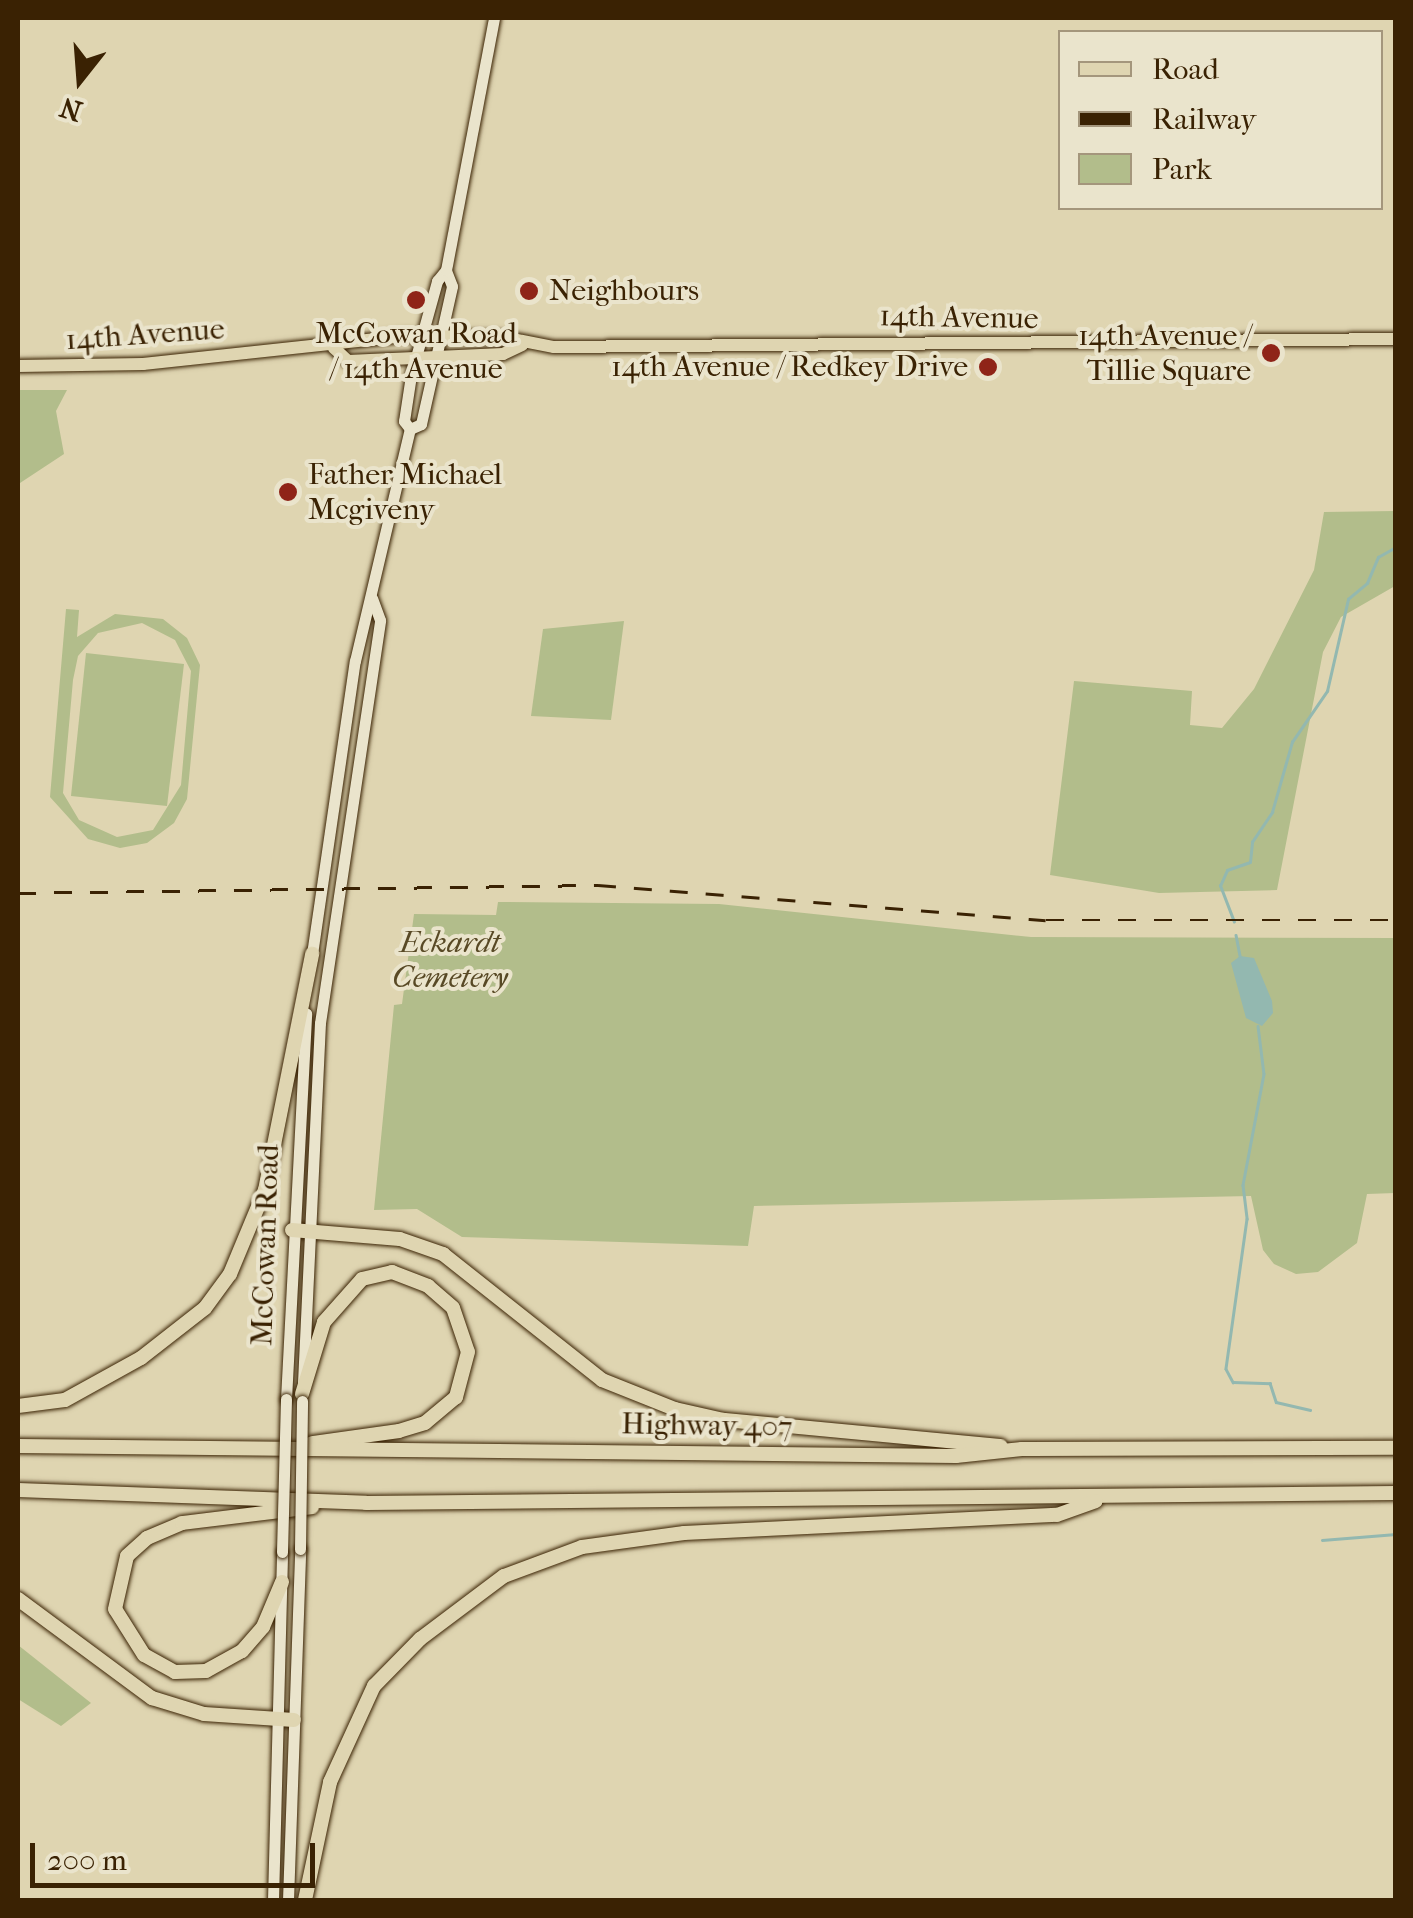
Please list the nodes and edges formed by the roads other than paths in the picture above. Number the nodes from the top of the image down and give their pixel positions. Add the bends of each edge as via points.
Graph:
1 (494, 18) edge
2 (446, 270) junction
3 (422, 336) junction
4 (440, 336) junction
5 (1396, 339) edge
6 (522, 345) junction
7 (334, 348) junction
8 (435, 356) junction
9 (416, 357) junction
10 (18, 366) edge
11 (410, 430) junction
12 (372, 598) junction
13 (312, 954) junction
14 (299, 1230) junction
15 (302, 1398) junction
16 (18, 1406) edge
17 (18, 1446) edge
18 (1396, 1448) edge
19 (264, 1449) junction
20 (1022, 1449) junction
21 (18, 1490) edge
22 (1396, 1494) edge
23 (1109, 1496) junction
24 (342, 1502) junction
25 (282, 1582) junction
26 (18, 1599) edge
27 (278, 1720) junction
28 (294, 1720) junction
29 (273, 1900) edge
30 (288, 1900) edge
31 (304, 1900) edge

1 - 2 main road, McCowan Road
2 - 3 main road, McCowan Road via 437,280
2 - 4 main road, McCowan Road via 452,286
3 - 4 main road, 14th Avenue
3 - 7 main road, 14th Avenue via 349,340
3 - 9 main road, McCowan Road
4 - 6 main road, 14th Avenue via 502,337
4 - 8 main road, McCowan Road
5 - 6 main road, 14th Avenue
6 - 8 main road, 14th Avenue via 504,354
7 - 9 main road, 14th Avenue via 348,361
7 - 10 main road, 14th Avenue
8 - 9 main road, 14th Avenue
8 - 11 main road, McCowan Road via 421,424
9 - 11 main road, McCowan Road via 404,421
11 - 12 main road, McCowan Road
12 - 13 main road, McCowan Road via 355,661
12 - 14 main road, McCowan Road via 380,620 341,856
13 - 14 main road, McCowan Road
13 - 16 highway via 265,1190 230,1274 205,1308 142,1358 65,1400
14 - 15 main road, McCowan Road
14 - 20 highway via 400,1239 443,1254 602,1380 675,1408 724,1420
14 - 25 main road, McCowan Road, bridge
15 - 19 highway via 324,1322 362,1279 392,1272 428,1286 453,1308 468,1352 456,1397 426,1423
15 - 28 main road, McCowan Road, bridge
17 - 19 highway, Highway 407
18 - 20 highway, Highway 407
19 - 20 highway, Highway 407 via 956,1456
21 - 24 highway
22 - 23 highway
23 - 24 highway
23 - 31 highway via 1057,1515 684,1534 582,1546 504,1576 420,1639 374,1686 330,1782
24 - 25 highway via 182,1523 147,1538 127,1556 115,1609 144,1655 175,1672 206,1671 252,1639
25 - 27 main road, McCowan Road
26 - 27 highway via 152,1698 204,1714
27 - 28 highway
27 - 29 main road, McCowan Road
28 - 30 main road, McCowan Road

